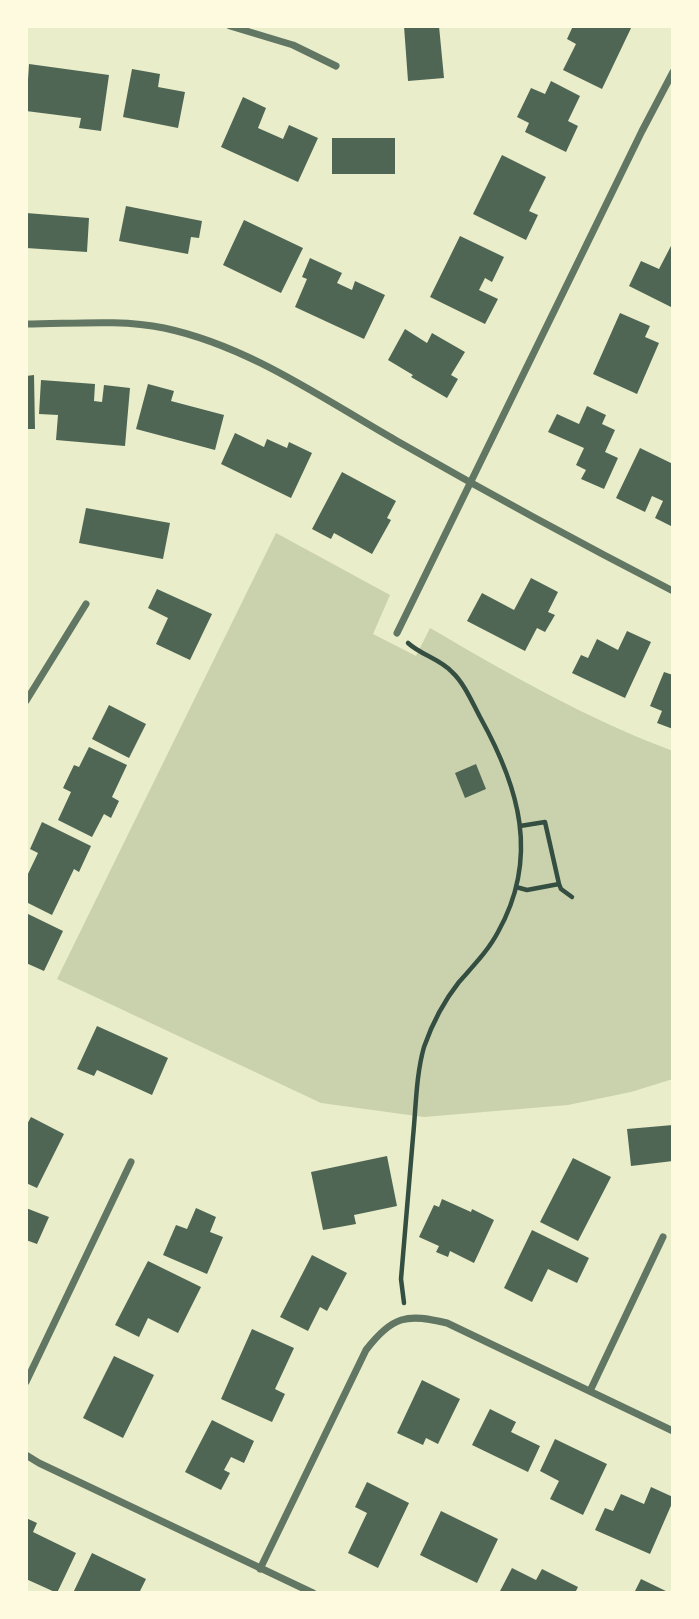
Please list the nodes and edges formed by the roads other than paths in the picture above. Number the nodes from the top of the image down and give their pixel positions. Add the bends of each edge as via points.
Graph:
1 (230, 26) edge
2 (336, 66) dead end
3 (673, 72) edge
4 (26, 324) edge
5 (471, 483) junction
6 (673, 591) edge
7 (86, 604) dead end
8 (397, 633) road end
9 (26, 701) edge
10 (131, 1162) dead end
11 (663, 1237) dead end
12 (26, 1382) edge
13 (590, 1391) junction
14 (673, 1431) edge
15 (26, 1455) edge
16 (260, 1569) junction
17 (313, 1593) edge

1 - 2 street via 293,45
3 - 5 street
4 - 5 street via 124,324 201,338 242,353
5 - 6 street
5 - 8 street
7 - 9 street
10 - 12 street
11 - 13 street
13 - 14 street
13 - 16 street via 447,1323 423,1317 394,1321 366,1350
15 - 16 street
16 - 17 street

